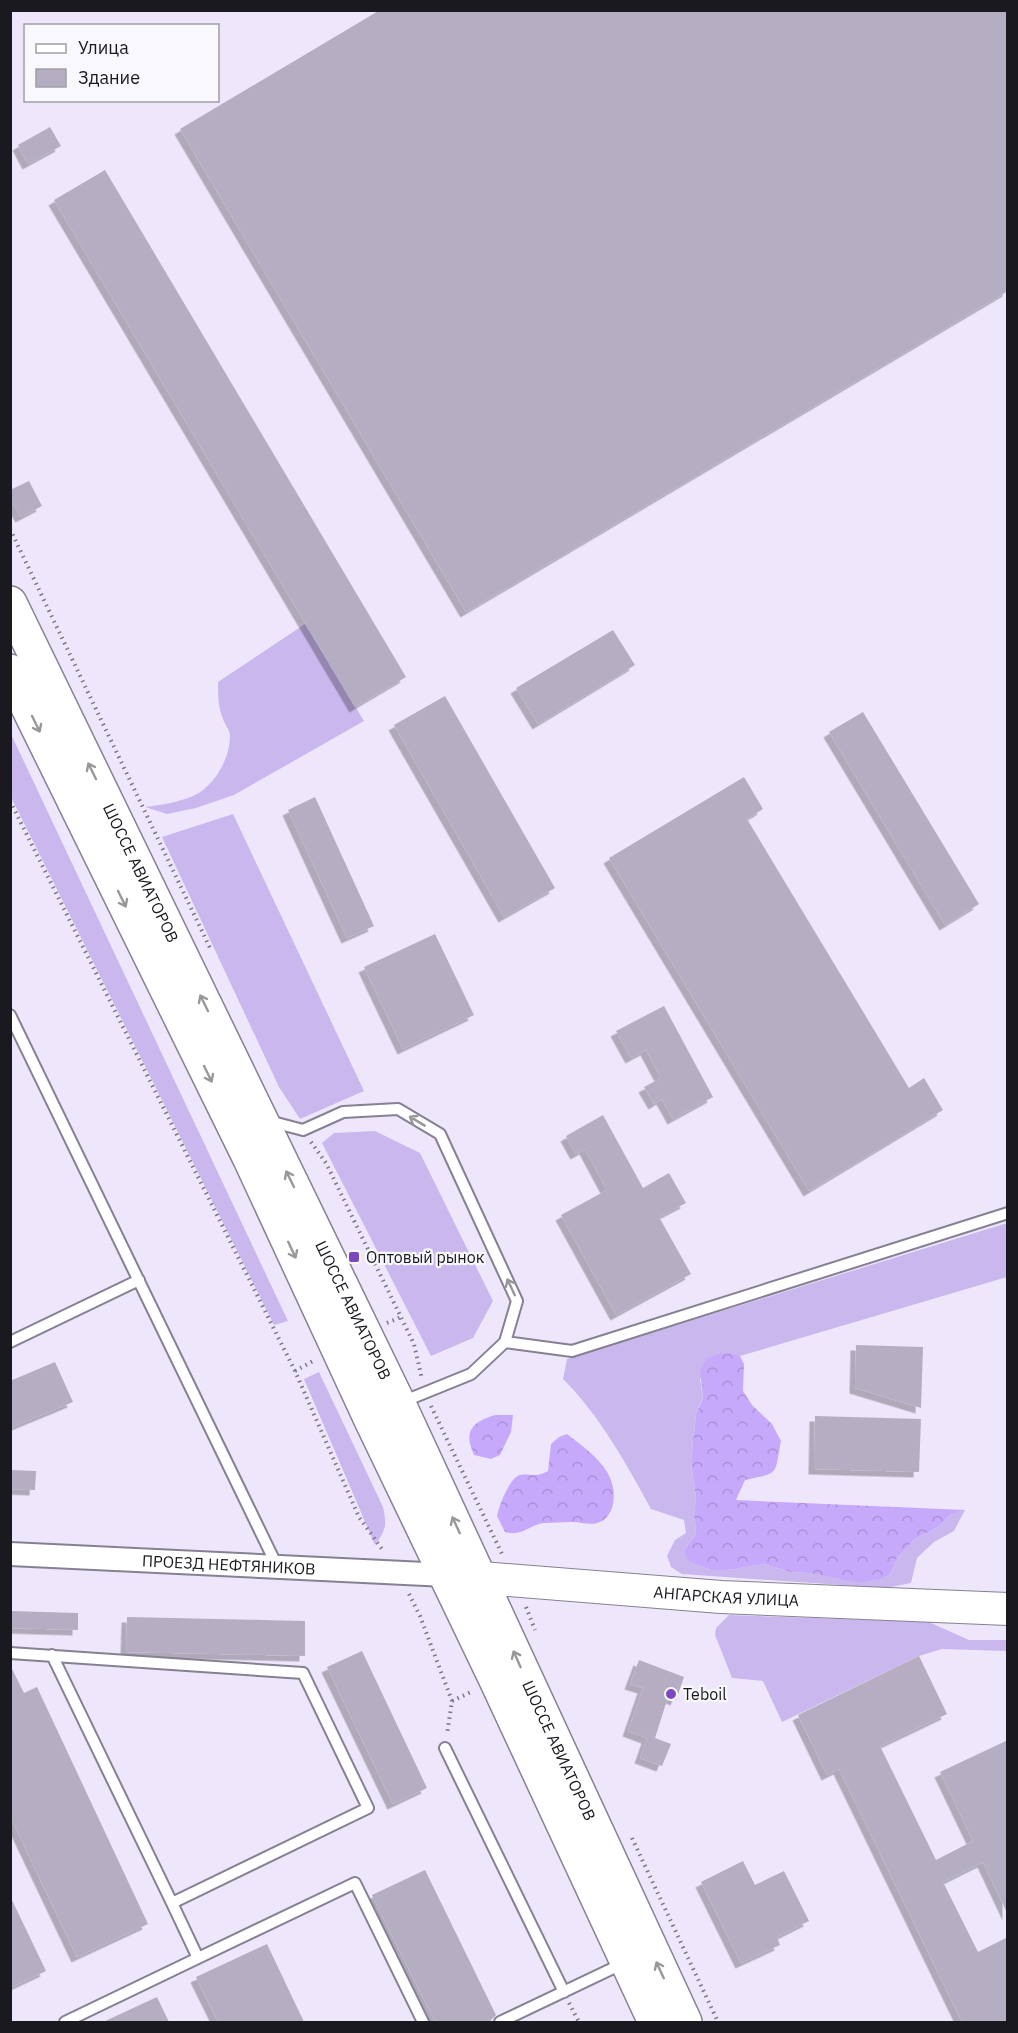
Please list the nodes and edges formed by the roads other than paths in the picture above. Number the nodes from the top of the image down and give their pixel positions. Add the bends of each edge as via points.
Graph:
1 (10, 603) edge
2 (12, 677) edge
3 (10, 1015) edge
4 (260, 1119) junction
5 (1008, 1213) edge
6 (139, 1280) junction
7 (10, 1342) edge
8 (505, 1342) junction
9 (399, 1404) junction
10 (10, 1554) edge
11 (278, 1568) junction
12 (446, 1575) junction
13 (481, 1578) junction
14 (1008, 1609) edge
15 (10, 1653) edge
16 (52, 1655) junction
17 (445, 1748) road end
18 (172, 1903) junction
19 (198, 1958) junction
20 (626, 1962) junction
21 (564, 1992) junction
22 (83, 2019) edge
23 (65, 2022) edge
24 (423, 2022) edge
25 (500, 2022) edge
26 (656, 2022) edge
27 (685, 2022) edge

4 -> 1 main road, ШОССЕ АВИАТОРОВ
2 -> 12 main road, ШОССЕ АВИАТОРОВ via 250,1159
3 - 6 lane
8 -> 4 lane via 517,1301 440,1134 398,1109 344,1112 303,1130
9 -> 4 main road, ШОССЕ АВИАТОРОВ
5 - 8 lane via 572,1351
6 - 7 lane
6 - 11 lane
8 - 9 lane via 471,1374
13 -> 9 main road, ШОССЕ АВИАТОРОВ
10 - 11 street, ПРОЕЗД НЕФТЯНИКОВ
11 - 12 street, ПРОЕЗД НЕФТЯНИКОВ
12 - 13 main road, АНГАРСКАЯ УЛИЦА
12 - 20 main road, ШОССЕ АВИАТОРОВ
13 - 14 main road, АНГАРСКАЯ УЛИЦА via 721,1597
27 -> 13 main road, ШОССЕ АВИАТОРОВ
15 - 16 lane
16 - 18 lane
16 - 18 lane via 303,1673 368,1808
17 - 21 lane
18 - 19 lane
19 - 22 lane
19 - 24 lane via 356,1883
20 - 21 lane
20 - 26 main road, ШОССЕ АВИАТОРОВ
21 - 25 lane
22 - 23 lane

